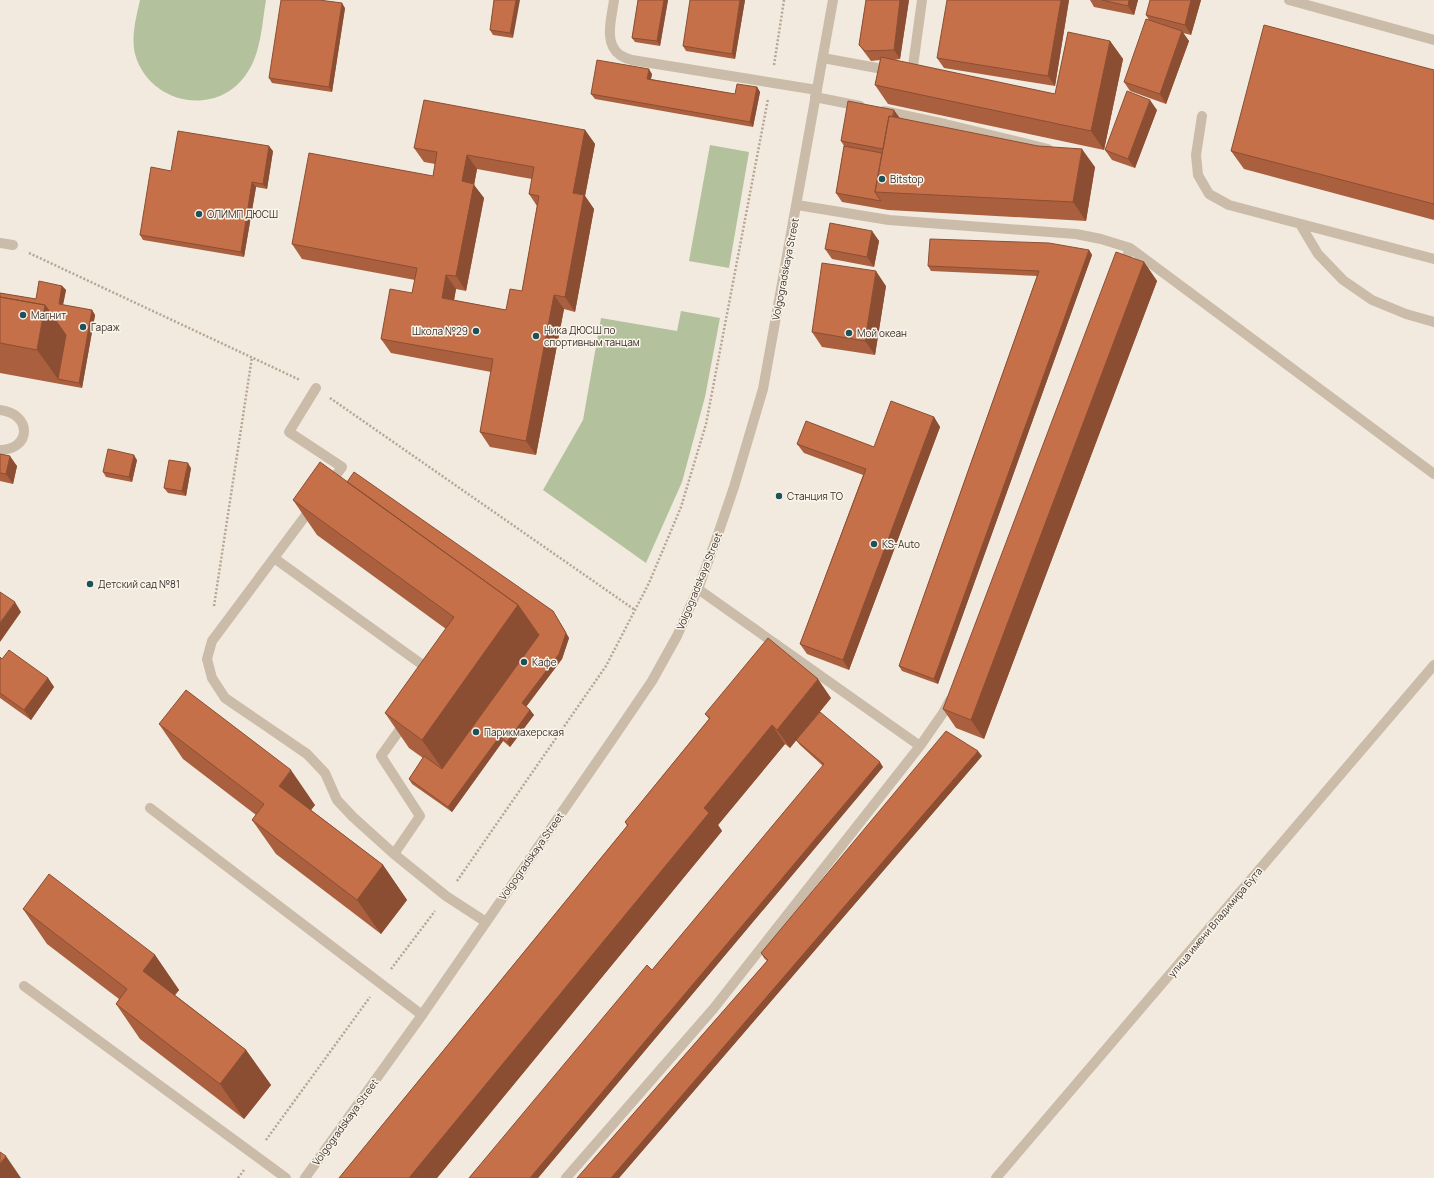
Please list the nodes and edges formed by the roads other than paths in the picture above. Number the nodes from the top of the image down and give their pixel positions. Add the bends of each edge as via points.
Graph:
1 (614, 0) edge
2 (833, 0) edge
3 (922, 0) edge
4 (1289, 0) edge
5 (1434, 40) edge
6 (822, 58) junction
7 (816, 93) junction
8 (1202, 116) dead end
9 (1057, 151) edge
10 (797, 205) junction
11 (1300, 224) junction
12 (0, 243) edge
13 (12, 245) road end
14 (1130, 248) junction
15 (1434, 259) edge
16 (1119, 277) edge
17 (1434, 322) edge
18 (316, 388) road end
19 (0, 410) edge
20 (0, 450) edge
21 (1434, 474) edge
22 (274, 558) junction
23 (698, 589) junction
24 (1434, 666) edge
25 (433, 682) edge
26 (957, 689) edge
27 (411, 713) edge
28 (920, 746) junction
29 (150, 808) dead end
30 (394, 854) junction
31 (486, 922) junction
32 (24, 986) dead end
33 (422, 1015) junction
34 (286, 1178) edge
35 (305, 1178) edge
36 (566, 1178) edge
37 (996, 1178) edge

1 - 7 street via 610,36 611,43 619,55 632,60 771,82
2 - 6 street, Volgogradskaya Street
3 - 6 street via 913,66 909,72
4 - 5 street
6 - 7 street, Volgogradskaya Street
7 - 9 street
7 - 10 street, Volgogradskaya Street
8 - 11 street via 1196,155 1197,168 1208,194 1229,205
10 - 14 street via 889,220 1076,234
10 - 23 street, Volgogradskaya Street via 763,389 734,487
11 - 15 street
11 - 17 street via 1318,254 1343,280 1372,300
12 - 13 street
14 - 16 street
14 - 21 street
18 - 22 street via 289,432 342,467
19 - 20 street via 17,415 23,424 24,434 14,448
22 - 25 street via 437,675
22 - 30 street via 212,641 207,660 212,678 225,698 307,754 325,773 337,800
23 - 28 street
23 - 31 street, Volgogradskaya Street via 677,636 652,681
24 - 37 street, улица имени Владимира Бута
26 - 28 street
27 - 30 street via 381,756 420,816
28 - 36 street via 714,1008
29 - 33 street
30 - 31 street via 446,896
31 - 33 street, Volgogradskaya Street
32 - 34 street
33 - 35 street, Volgogradskaya Street

